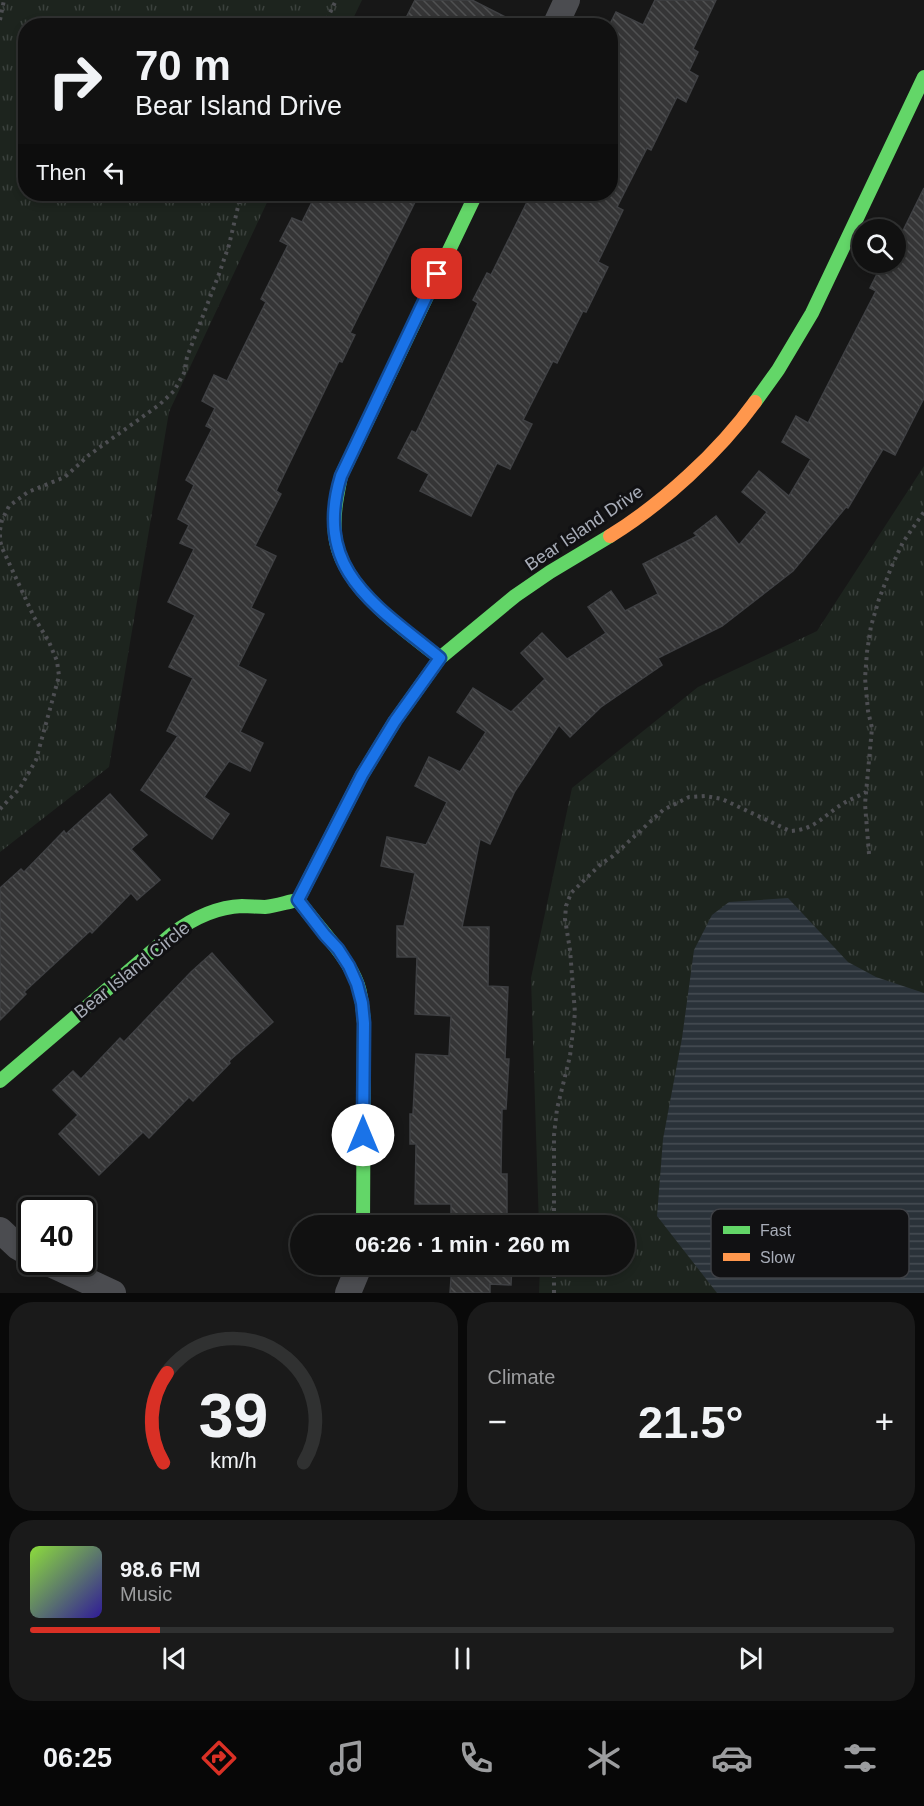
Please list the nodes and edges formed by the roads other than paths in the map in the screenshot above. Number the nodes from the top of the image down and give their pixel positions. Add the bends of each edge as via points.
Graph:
1 (567, 0) edge
2 (559, 18) edge
3 (924, 77) edge
4 (473, 201) edge
5 (440, 658) junction
6 (298, 900) junction
7 (0, 1082) edge
8 (363, 1215) edge
9 (0, 1230) edge
10 (18, 1247) edge
11 (74, 1275) edge
12 (355, 1275) edge
13 (113, 1293) edge
14 (348, 1293) edge

1 - 2 street
3 - 5 street, Bear Island Drive via 812,313 752,406 709,456 676,486 624,527 515,596
4 - 5 street via 341,476 333,514 338,552 357,586
5 - 6 street, Bear Island Drive via 362,775
6 - 7 street, Bear Island Circle via 223,909 187,923
6 - 8 street via 349,966 362,1003
9 - 10 street
11 - 13 street
12 - 14 street

